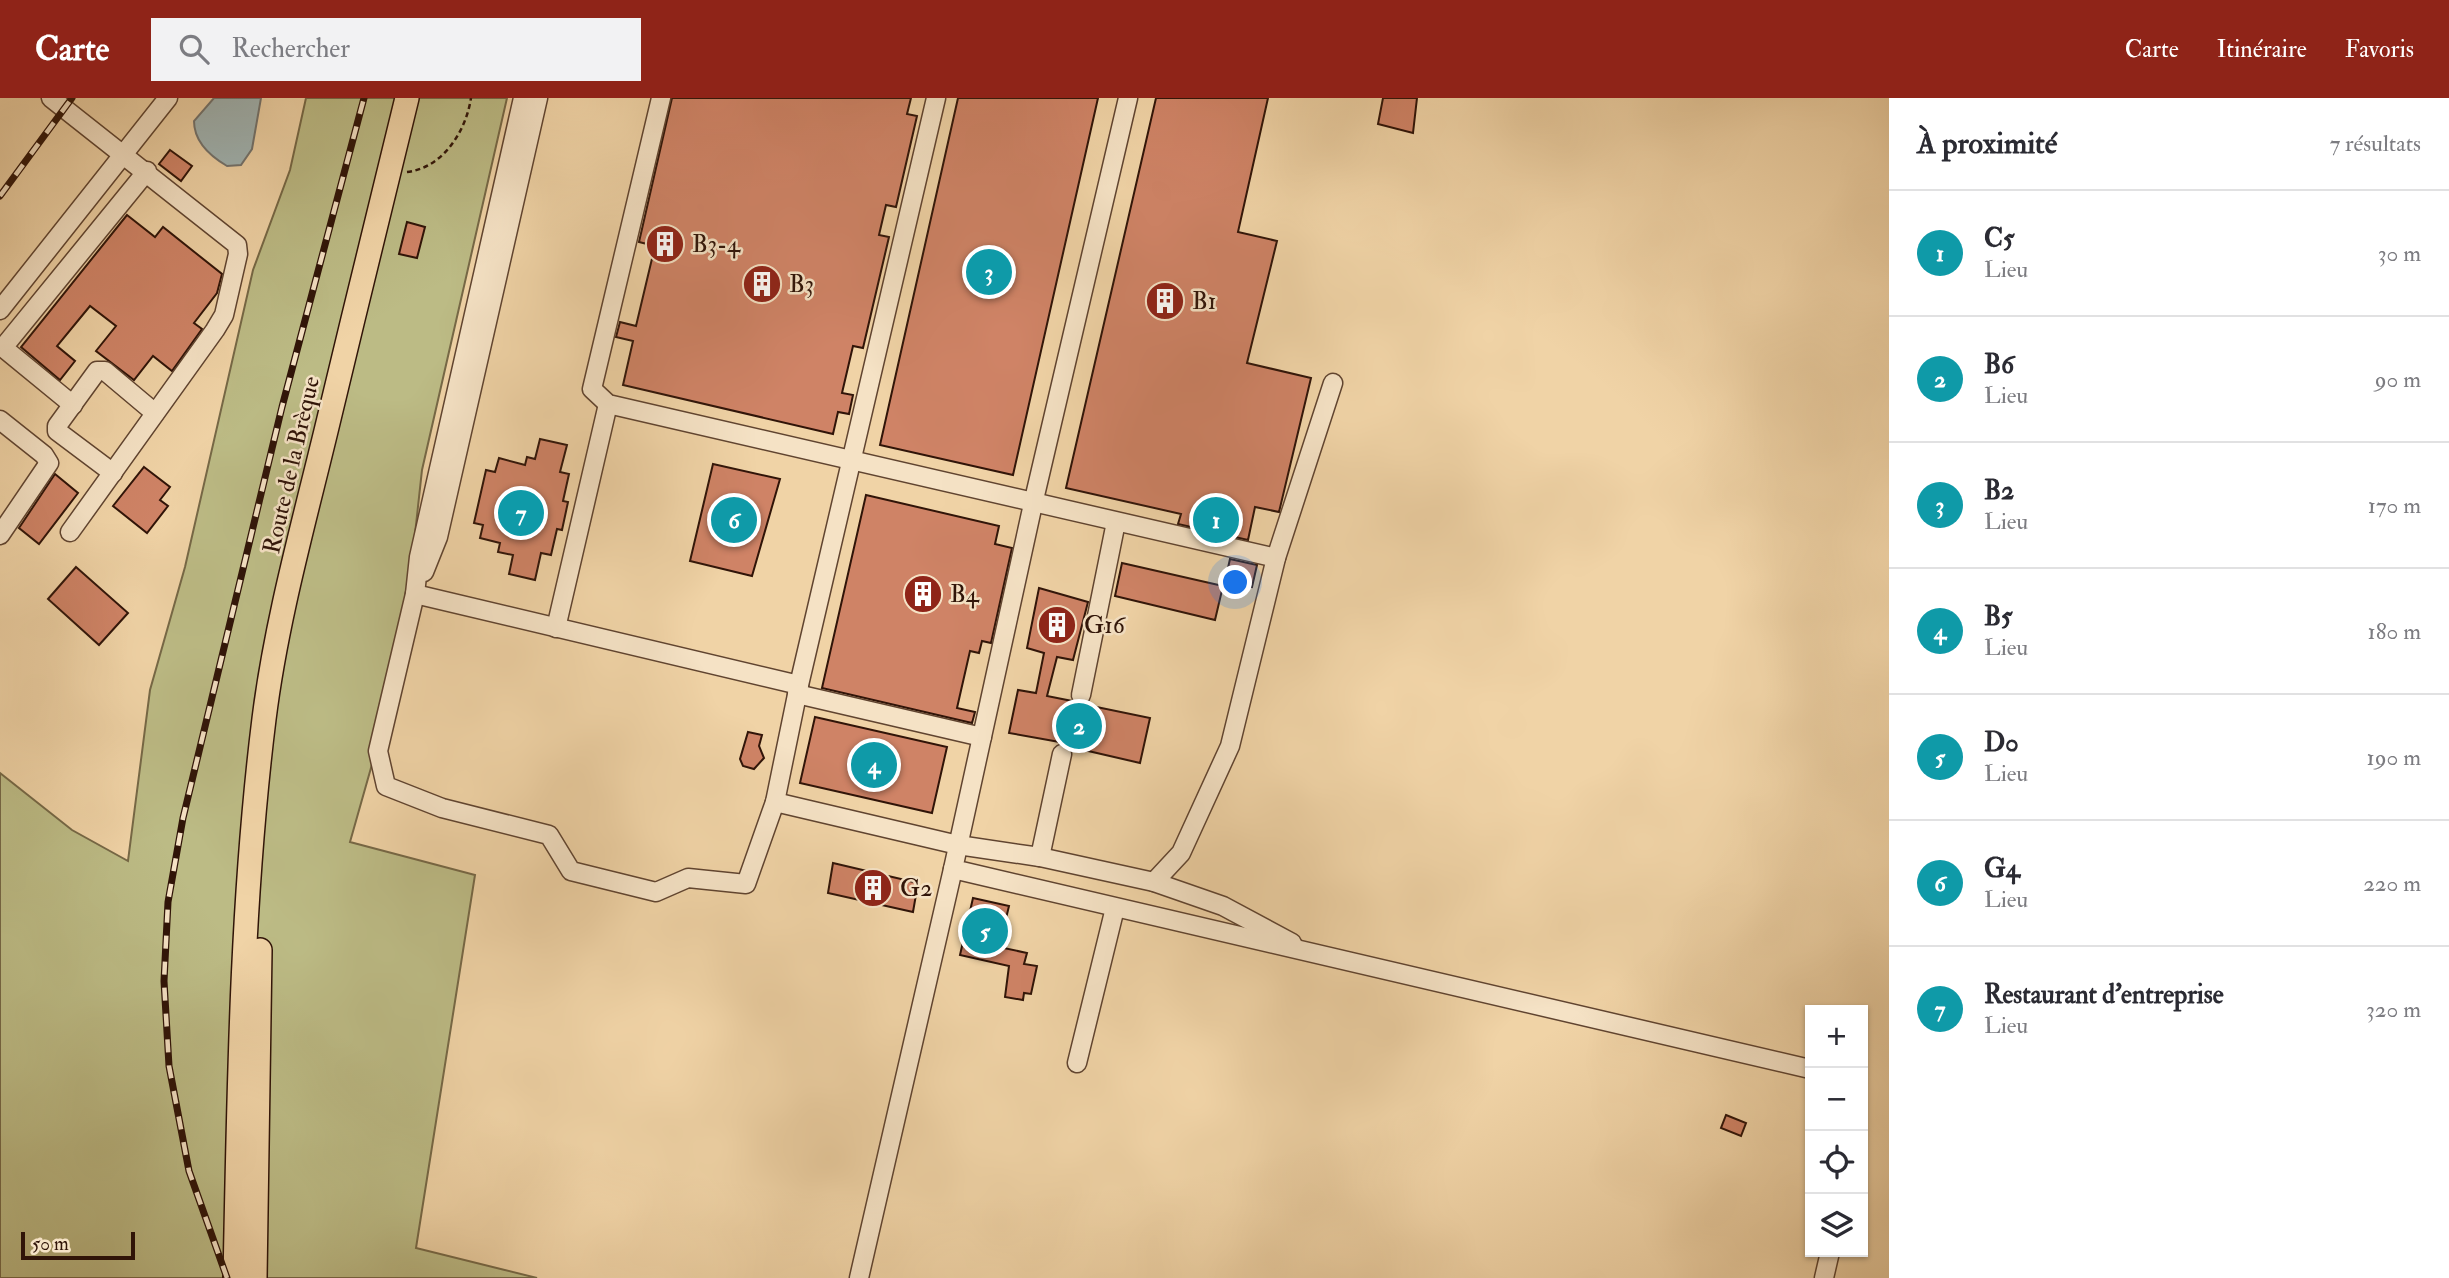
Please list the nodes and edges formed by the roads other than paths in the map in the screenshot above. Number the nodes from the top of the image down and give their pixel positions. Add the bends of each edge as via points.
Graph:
1 (51, 98) edge
2 (167, 98) edge
3 (407, 98) edge
4 (523, 98) edge
5 (538, 98) edge
6 (662, 98) edge
7 (936, 98) edge
8 (1128, 98) edge
9 (123, 152) junction
10 (147, 171) junction
11 (0, 310) edge
12 (1333, 383) dead end
13 (608, 404) junction
14 (73, 405) junction
15 (155, 413) junction
16 (0, 421) edge
17 (851, 460) junction
18 (113, 473) junction
19 (1033, 504) junction
20 (1116, 523) junction
21 (70, 532) dead end
22 (0, 535) edge
23 (1276, 558) junction
24 (415, 594) junction
25 (556, 628) junction
26 (798, 689) junction
27 (1081, 695) dead end
28 (264, 720) junction
29 (982, 737) junction
30 (1062, 754) dead end
31 (775, 802) junction
32 (958, 845) junction
33 (1040, 857) junction
34 (953, 869) junction
35 (1154, 882) junction
36 (1115, 908) junction
37 (1314, 955) junction
38 (1077, 1063) dead end
39 (1806, 1068) edge
40 (1829, 1257) edge
41 (235, 1278) edge
42 (255, 1278) edge
43 (859, 1278) edge
44 (1824, 1278) edge

1 - 9 street
2 - 9 street
3 - 28 main road, Route de la Brèque via 306,516
4 - 24 street via 419,557
5 - 24 street via 438,537
6 - 13 street via 592,388
7 - 17 street
8 - 19 street
9 - 10 street
9 - 11 street
10 - 14 street via 6,344 6,350
10 - 15 street via 237,245 238,254 224,315
12 - 23 street
13 - 17 street
13 - 25 street
14 - 15 street via 97,371 105,371
14 - 18 street via 57,431
15 - 18 street
16 - 22 street via 49,463
17 - 19 street
17 - 26 street
18 - 21 street
19 - 20 street
19 - 29 street
20 - 23 street
20 - 27 street
23 - 35 street via 1230,746 1181,853
24 - 25 street
24 - 31 street via 378,751 386,786 442,808 549,835 571,871 656,892 688,878 746,884
25 - 26 street
26 - 29 street
26 - 31 street
28 - 41 main road, Route de la Brèque via 251,848
28 - 42 main road
29 - 32 street
30 - 33 street
31 - 32 street
32 - 33 street
32 - 34 street
33 - 35 street
34 - 36 street
34 - 43 street
35 - 37 street via 1223,906
36 - 37 street
36 - 38 street
37 - 39 street
40 - 44 street

